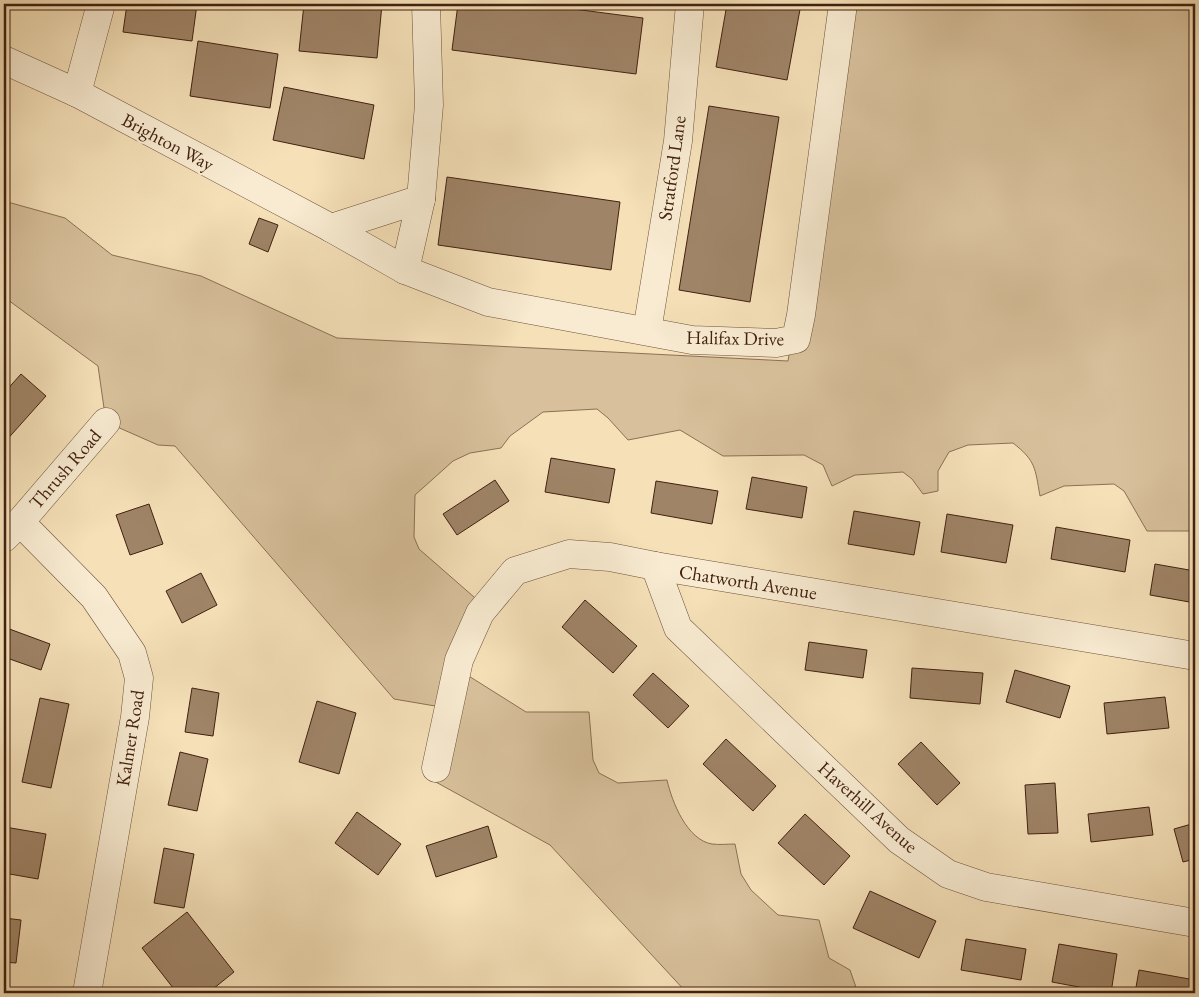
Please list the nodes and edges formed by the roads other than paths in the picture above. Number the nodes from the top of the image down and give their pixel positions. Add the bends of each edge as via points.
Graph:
1 (101, 4) edge
2 (426, 4) edge
3 (690, 4) edge
4 (844, 4) edge
5 (4, 60) edge
6 (77, 94) junction
7 (422, 199) junction
8 (331, 228) junction
9 (405, 270) junction
10 (647, 331) junction
11 (106, 422) dead end
12 (12, 530) edge
13 (655, 566) junction
14 (1195, 656) edge
15 (436, 768) dead end
16 (1195, 923) edge
17 (87, 993) edge

1 - 6 street
2 - 7 street via 429,105
3 - 10 street, Stratford Lane via 678,141
4 - 10 street, Halifax Drive via 796,339 776,343 692,340
5 - 6 street, Brighton Way
6 - 8 street, Brighton Way
7 - 8 street
7 - 9 street
8 - 9 street, Brighton Way
9 - 10 street, Halifax Drive via 488,302
11 - 12 street, Thrush Road
12 - 17 street, Kalmer Road via 94,597 132,653 139,678
13 - 14 street, Chatworth Avenue
13 - 15 street, Chatworth Avenue via 610,557 569,554 515,571 480,613 459,660
13 - 16 street, Haverhill Avenue via 678,628 899,840 948,874 986,886

